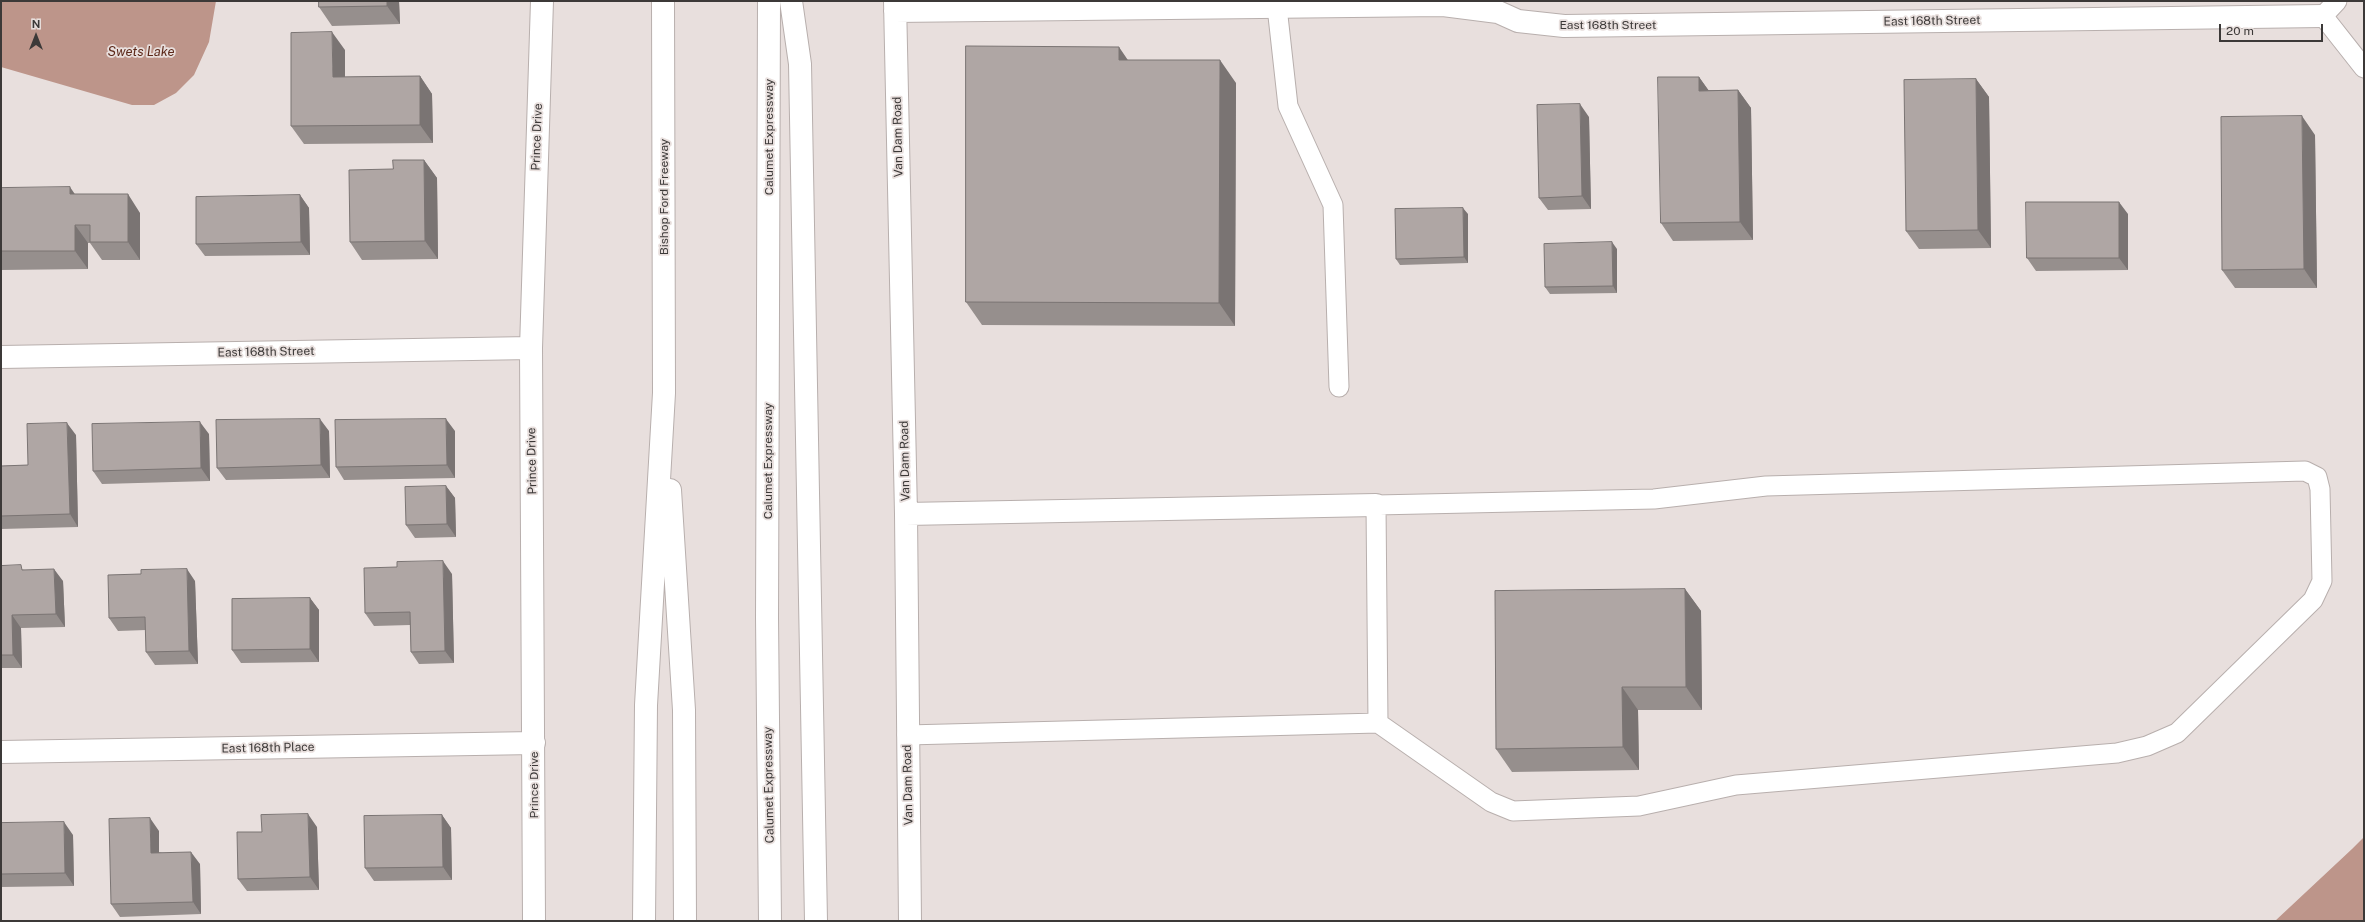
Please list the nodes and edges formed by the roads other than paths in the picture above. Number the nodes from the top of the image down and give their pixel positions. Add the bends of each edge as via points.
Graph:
1 (542, 1) edge
2 (663, 1) edge
3 (769, 1) edge
4 (791, 1) edge
5 (1421, 3) edge
6 (1301, 4) edge
7 (1096, 5) edge
8 (895, 6) edge
9 (1276, 6) junction
10 (2330, 9) edge
11 (2364, 68) edge
12 (531, 348) junction
13 (1, 357) edge
14 (1339, 387) dead end
15 (664, 393) junction
16 (1376, 505) junction
17 (906, 514) junction
18 (1378, 723) junction
19 (907, 736) junction
20 (534, 743) junction
21 (1, 752) edge
22 (534, 921) edge
23 (644, 921) edge
24 (685, 921) edge
25 (770, 921) edge
26 (816, 921) edge
27 (910, 921) edge

1 - 12 main road, Prince Drive
2 - 15 main road, Bishop Ford Freeway
3 - 25 main road, Calumet Expressway via 767,617
4 - 26 main road via 800,64
5 - 6 main road, East 168th Street
5 - 10 main road, East 168th Street via 1498,12 1518,21 1564,26
6 - 9 main road, East 168th Street
7 - 8 main road, East 168th Street
7 - 9 main road, East 168th Street
8 - 17 main road, Van Dam Road
9 - 14 lane via 1288,106 1333,205
10 - 11 lane
12 - 13 main road, East 168th Street
12 - 20 main road, Prince Drive
15 - 23 main road via 646,706
15 - 24 main road via 684,710
16 - 17 main road
16 - 18 lane
16 - 18 lane via 1654,499 1774,485 2305,471 2317,477 2320,489 2322,581 2313,600 2177,733 2147,746 2117,753 1736,785 1639,806 1513,810 1491,802
17 - 19 main road, Van Dam Road
18 - 19 lane
19 - 27 main road, Van Dam Road
20 - 21 main road, East 168th Place
20 - 22 main road, Prince Drive

